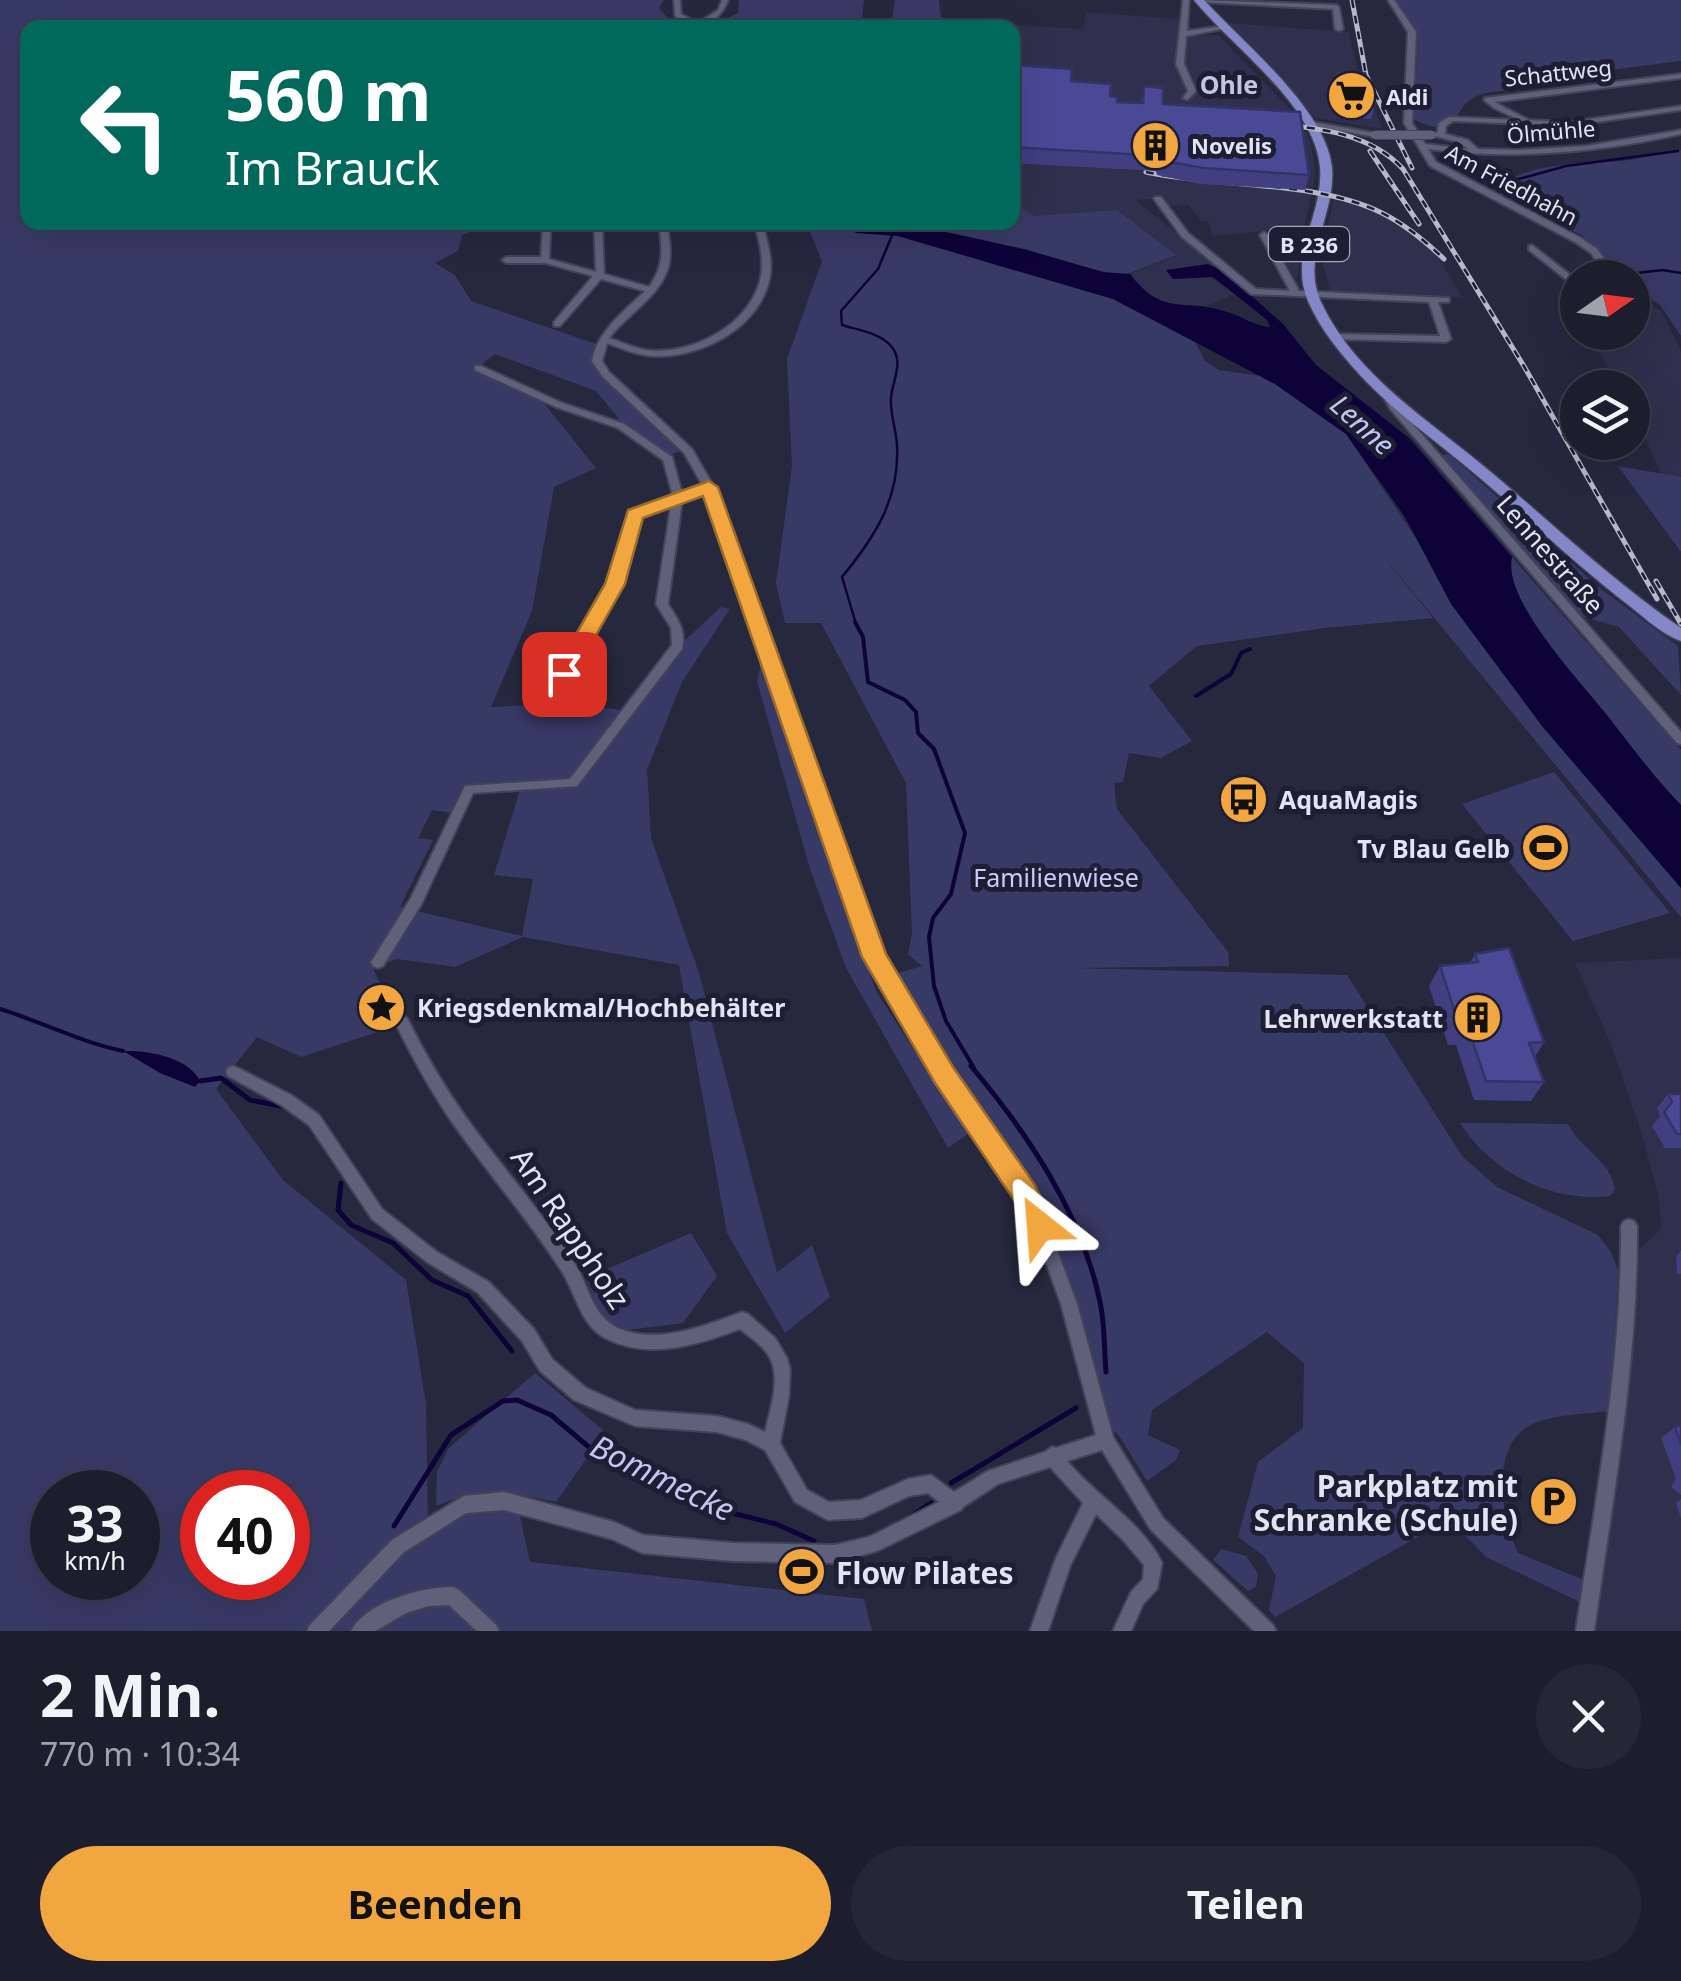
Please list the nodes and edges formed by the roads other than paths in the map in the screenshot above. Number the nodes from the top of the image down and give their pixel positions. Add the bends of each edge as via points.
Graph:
1 (677, 0) edge
2 (725, 0) edge
3 (1186, 0) edge
4 (1200, 0) edge
5 (1391, 0) edge
6 (686, 20) edge
7 (706, 20) edge
8 (1223, 28) junction
9 (1339, 29) dead end
10 (1184, 34) junction
11 (1681, 76) edge
12 (1187, 98) dead end
13 (1681, 108) edge
14 (1309, 124) junction
15 (1530, 124) junction
16 (1681, 132) edge
17 (1436, 135) junction
18 (1423, 146) junction
19 (1477, 154) junction
20 (1158, 198) dead end
21 (547, 230) edge
22 (598, 230) edge
23 (664, 230) edge
24 (760, 230) edge
25 (1264, 235) dead end
26 (1532, 248) dead end
27 (506, 260) dead end
28 (546, 260) junction
29 (1600, 260) edge
30 (1560, 271) edge
31 (600, 274) junction
32 (652, 290) junction
33 (1296, 293) junction
34 (1313, 297) junction
35 (1432, 299) junction
36 (1446, 300) dead end
37 (557, 324) dead end
38 (1336, 337) junction
39 (604, 340) junction
40 (478, 368) dead end
41 (1393, 398) junction
42 (709, 487) junction
43 (678, 496) junction
44 (1677, 633) edge
45 (548, 697) dead end
46 (1681, 740) edge
47 (378, 962) dead end
48 (402, 1022) dead end
49 (233, 1072) dead end
50 (1629, 1226) dead end
51 (1106, 1440) junction
52 (772, 1444) junction
53 (1052, 1455) junction
54 (1094, 1501) junction
55 (954, 1503) junction
56 (316, 1631) edge
57 (360, 1631) edge
58 (490, 1631) edge
59 (1039, 1631) edge
60 (1122, 1631) edge
61 (1267, 1631) edge
62 (1585, 1631) edge

1 - 6 street via 677,14
2 - 7 street
3 - 10 street
4 - 8 main road, Lennestraße / B 236
4 - 9 street via 1336,6
5 - 18 street, Am Friedhahn via 1412,32 1408,123
8 - 10 street
8 - 14 main road, Lennestraße / B 236
10 - 12 street via 1180,64 1192,92
11 - 15 street, Schattweg via 1488,100
13 - 15 street
14 - 17 street, bridge via 1375,135
14 - 34 main road, Lennestraße / B 236 via 1326,164 1309,244
15 - 17 street via 1452,119
16 - 19 street, Ölmühle
17 - 19 street via 1473,146
18 - 19 street, Ölmühle
18 - 29 street, Am Friedhahn via 1442,171 1578,240
20 - 33 street via 1185,235 1254,292
21 - 28 street
22 - 31 street
23 - 32 street via 663,270
24 - 39 street via 765,278 740,322 674,352 644,352
25 - 33 street
26 - 30 street, Am Friedhahn
27 - 28 street
28 - 31 street
31 - 32 street
31 - 37 street
32 - 39 street
33 - 34 street
34 - 35 street
34 - 38 main road, Lennestraße / B 236
35 - 36 street
35 - 38 street via 1446,339
38 - 41 main road, Lennestraße / B 236
39 - 42 street via 598,361 605,374 688,451
40 - 43 street via 621,426 668,459
41 - 44 main road, Lennestraße / B 236 via 1586,566
41 - 46 street, Lennestraße via 1394,408
42 - 43 street
42 - 51 street via 874,957 1025,1194 1068,1304
43 - 45 street via 635,515 615,584 554,697
43 - 47 street via 662,604 677,628 678,646 573,783 470,790
48 - 52 street, Am Rappholz via 436,1090 556,1248 600,1326 627,1340 653,1342 742,1320 772,1347 781,1376
49 - 52 street via 314,1120 377,1214 482,1288 546,1365 580,1394 635,1418 717,1424
50 - 62 street via 1614,1462
51 - 53 street
51 - 61 street via 1158,1524
52 - 55 street via 801,1496 828,1512 862,1509 932,1484
53 - 54 street
53 - 55 street via 992,1474
54 - 59 street via 1050,1587
54 - 60 street via 1153,1563 1152,1583
55 - 56 street via 871,1545 835,1554 642,1544 504,1500 464,1505 398,1546
57 - 58 street via 425,1594 453,1596

